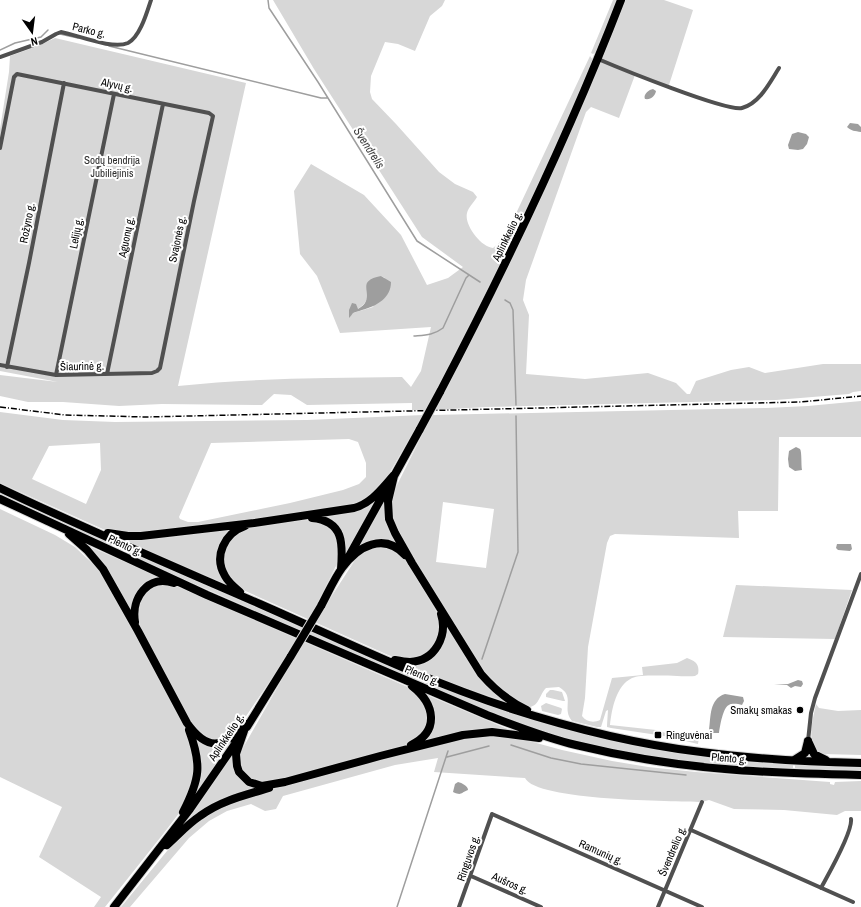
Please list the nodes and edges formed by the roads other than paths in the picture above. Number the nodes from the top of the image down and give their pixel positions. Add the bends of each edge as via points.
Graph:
1 (151, 0) edge
2 (621, 0) edge
3 (0, 57) edge
4 (598, 59) junction
5 (779, 68) dead end
6 (64, 84) junction
7 (114, 94) junction
8 (163, 104) junction
9 (213, 116) joint
10 (0, 148) edge
11 (0, 365) edge
12 (161, 365) joint
13 (7, 366) junction
14 (107, 374) junction
15 (56, 375) junction
16 (394, 475) junction
17 (0, 488) edge
18 (0, 499) edge
19 (297, 517) junction
20 (254, 523) junction
21 (80, 524) junction
22 (63, 528) junction
23 (412, 563) junction
24 (342, 568) junction
25 (861, 574) edge
26 (208, 595) junction
27 (250, 599) junction
28 (437, 604) junction
29 (138, 631) junction
30 (387, 660) junction
31 (404, 680) junction
32 (187, 723) junction
33 (249, 723) junction
34 (568, 725) junction
35 (244, 731) junction
36 (808, 740) junction
37 (574, 745) junction
38 (380, 756) junction
39 (794, 760) junction
40 (832, 762) junction
41 (861, 763) edge
42 (861, 775) edge
43 (284, 782) junction
44 (702, 802) dead end
45 (492, 814) joint
46 (851, 819) dead end
47 (174, 830) junction
48 (691, 830) junction
49 (148, 865) junction
50 (471, 876) junction
51 (821, 888) junction
52 (665, 890) junction
53 (853, 902) dead end
54 (114, 907) edge
55 (460, 907) edge
56 (541, 907) edge
57 (658, 907) edge
58 (702, 907) edge

1 - 3 street, Parko g. via 143,22 128,43 106,44 61,32 42,42
2 - 4 highway, Aplinkkelio g.
4 - 5 street via 699,98 738,109 757,100
4 - 16 highway, Aplinkkelio g., bridge via 518,240
6 - 7 street, Alyvų g.
6 - 10 street, Alyvų g. via 17,74 14,77
6 - 13 street, Rožyno g.
7 - 8 street, Alyvų g.
7 - 15 street, Lelijų g.
8 - 9 street, Alyvų g.
8 - 14 street, Aguonų g.
9 - 12 street, Svajonės g.
11 - 13 street, Šiaurinė g.
12 - 14 street, Šiaurinė g. via 152,373
13 - 15 street, Šiaurinė g.
14 - 15 street, Šiaurinė g.
16 - 19 highway via 373,498 361,506
16 - 23 highway via 388,501 389,520
16 - 24 highway, Aplinkkelio g.
17 - 21 highway, Plento g.
18 - 22 highway, Plento g.
19 - 20 highway
19 - 24 highway via 321,519 334,527 342,541
20 - 21 highway via 141,536 115,535
20 - 27 highway via 233,532 223,544 220,556 221,569 225,577
21 - 27 highway, Plento g.
22 - 26 highway, Plento g.
22 - 29 highway via 95,559
23 - 24 highway via 395,547 380,543 364,547
23 - 28 highway
24 - 33 highway, Aplinkkelio g., bridge
25 - 36 street via 815,698
26 - 29 highway via 168,581 149,586 138,596 135,606
26 - 31 highway, Plento g.
27 - 30 highway, Plento g.
28 - 30 highway via 444,626 435,650 420,660
28 - 34 highway via 481,674 492,686 504,697 526,709
29 - 32 highway
30 - 34 highway, Plento g. via 478,697
31 - 37 highway, Plento g. via 487,715
31 - 38 highway via 426,698 431,712 430,724 422,738 416,742
32 - 33 highway via 202,740 222,743 231,739
32 - 47 highway via 196,751 197,774 193,792
33 - 35 highway, Aplinkkelio g.
34 - 39 highway, Plento g. via 691,751
35 - 43 highway via 236,759 239,772 254,785
35 - 47 highway, Aplinkkelio g.
36 - 39 highway via 805,753
36 - 40 highway via 814,754
37 - 38 highway via 507,733 478,733
37 - 42 highway, Plento g. via 632,757 724,769
38 - 43 highway
39 - 40 highway, Plento g.
40 - 41 highway, Plento g.
43 - 49 highway via 210,809 191,822
44 - 48 street, Švendrelio g.
45 - 50 street, Ringuvos g.
45 - 52 street, Ramunių g.
46 - 51 street via 847,838
47 - 49 highway, Aplinkkelio g.
48 - 51 street
48 - 52 street, Švendrelio g.
49 - 54 highway, Aplinkkelio g.
50 - 55 street, Ringuvos g.
50 - 56 street, Aušros g.
51 - 53 street
52 - 57 street, Švendrelio g.
52 - 58 street, Ramunių g.

